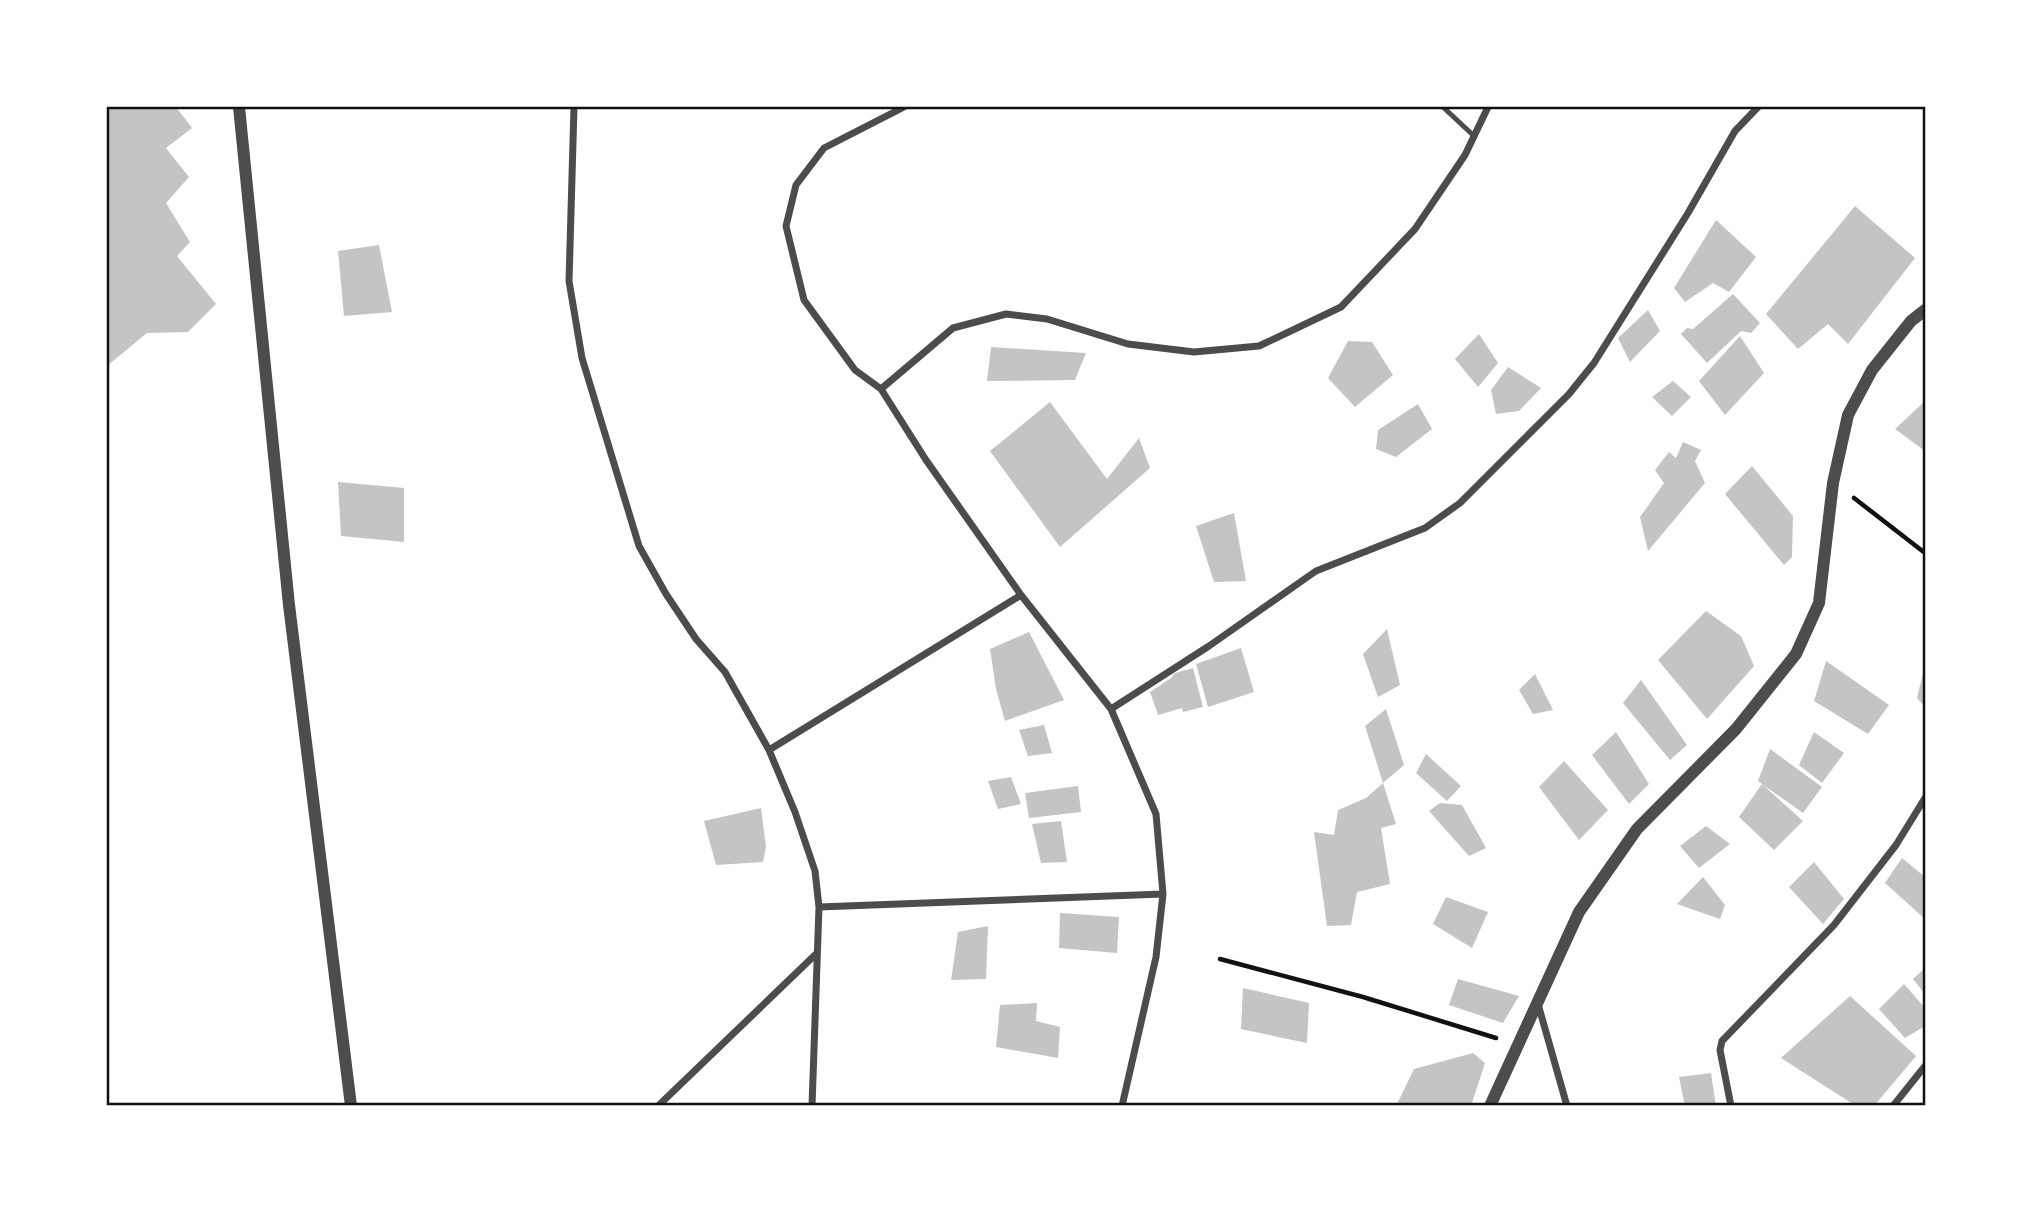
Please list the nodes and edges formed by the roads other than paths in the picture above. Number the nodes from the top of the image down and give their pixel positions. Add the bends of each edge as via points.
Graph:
1 (239, 107) edge
2 (574, 107) edge
3 (905, 107) edge
4 (1443, 107) edge
5 (1488, 107) edge
6 (1758, 107) edge
7 (1474, 136) junction
8 (1925, 310) edge
9 (881, 389) junction
10 (1021, 595) junction
11 (1111, 709) junction
12 (769, 750) junction
13 (1925, 799) edge
14 (1163, 894) junction
15 (819, 907) junction
16 (816, 954) junction
17 (1537, 1000) junction
18 (1925, 1066) edge
19 (351, 1106) edge
20 (658, 1106) edge
21 (812, 1106) edge
22 (1122, 1106) edge
23 (1490, 1106) edge
24 (1567, 1106) edge
25 (1731, 1106) edge
26 (1893, 1106) edge

1 - 19 street via 289,606
2 - 12 street via 569,281 582,358 639,546 696,639 725,672
3 - 9 street via 824,148 796,184 786,226 804,300 855,370
4 - 7 lane
5 - 7 street
6 - 11 street via 1735,131 1594,363 1460,503 1424,528 1316,571
7 - 9 street via 1415,229 1341,307 1259,346 1194,352 1128,344 1047,319 1006,314 953,328
8 - 17 street via 1872,370 1848,415 1833,483 1819,603 1796,654 1736,729 1637,829 1578,912
9 - 10 street
10 - 11 street
10 - 12 street
11 - 14 street via 1156,814
12 - 15 street via 815,871
13 - 25 street via 1834,925 1722,1041
14 - 15 street
14 - 22 street via 1156,957
15 - 16 street
16 - 20 street
16 - 21 street
17 - 23 street
17 - 24 street
18 - 26 street

